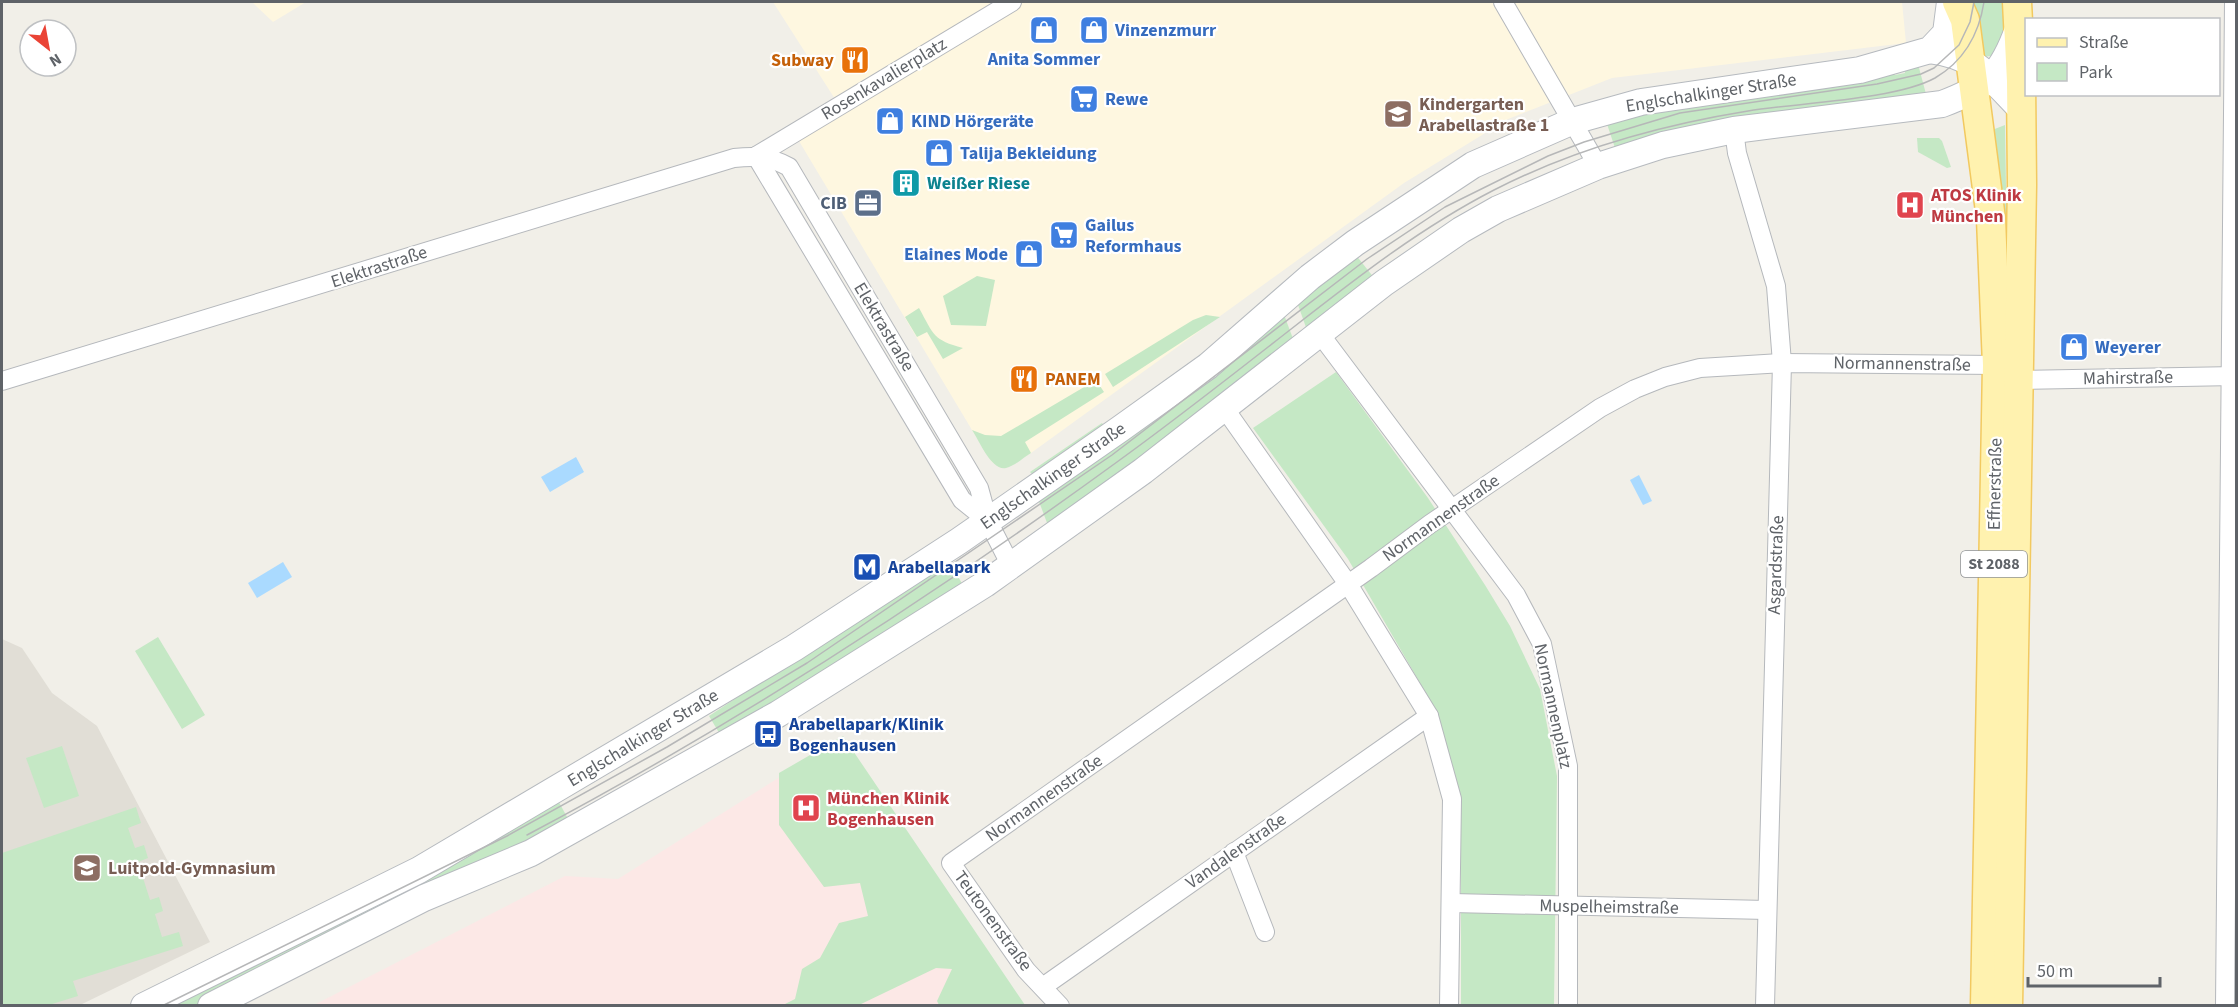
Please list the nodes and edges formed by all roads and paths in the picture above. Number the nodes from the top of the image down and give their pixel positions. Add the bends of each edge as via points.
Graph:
1 (1012, 2) edge
2 (1503, 2) edge
3 (1950, 2) edge
4 (1957, 2) edge
5 (2234, 2) edge
6 (2017, 15) edge
7 (1930, 50) junction
8 (1969, 59) junction
9 (2229, 83) edge
10 (1982, 84) junction
11 (2022, 90) edge
12 (1942, 104) junction
13 (1573, 121) junction
14 (1977, 124) junction
15 (1734, 130) junction
16 (756, 156) junction
17 (1598, 166) junction
18 (1320, 334) junction
19 (1782, 363) junction
20 (2008, 373) junction
21 (2234, 376) edge
22 (2, 381) edge
23 (1225, 409) junction
24 (1453, 508) junction
25 (988, 521) junction
26 (1011, 566) junction
27 (1348, 584) junction
28 (1429, 716) junction
29 (2233, 773) edge
30 (1234, 852) junction
31 (951, 863) joint
32 (1452, 903) junction
33 (1569, 906) junction
34 (1767, 910) junction
35 (1265, 932) dead end
36 (1044, 986) junction
37 (144, 1005) edge
38 (211, 1005) edge
39 (1060, 1005) edge
40 (1449, 1005) edge
41 (1568, 1005) edge
42 (1765, 1005) edge
43 (1985, 1005) edge
44 (2008, 1005) edge
45 (2225, 1005) edge

1 - 16 street, Rosenkavalierplatz
2 - 13 street
3 - 7 main road via 1946,33
4 - 8 main road, Effnerstraße / St 2088 via 1965,20
5 - 9 street
6 - 10 main road via 2007,59
6 - 11 main road, Effnerstraße / St 2088
7 - 8 main road
7 - 13 main road, Englschalkinger Straße via 1860,70 1641,102
8 - 10 main road, Effnerstraße / St 2088
9 - 21 street
10 - 11 main road
10 - 12 main road
10 - 14 main road, Effnerstraße / St 2088
11 - 20 main road, Effnerstraße / St 2088 via 2022,184
12 - 14 main road via 1963,109
12 - 15 main road
13 - 17 street
13 - 25 main road, Englschalkinger Straße via 1473,165 1403,210 1310,278 1208,366
14 - 20 main road, Effnerstraße / St 2088
15 - 17 main road via 1663,145
15 - 19 street, Asgardstraße via 1737,153 1776,286
16 - 22 street, Elektrastraße via 734,158
16 - 25 street, Elektrastraße via 789,166 980,488
17 - 18 main road via 1498,209 1461,230 1384,283
18 - 23 main road
18 - 24 street, Normannenplatz
19 - 20 street, Normannenstraße
19 - 24 street, Normannenstraße via 1700,368 1635,389 1600,408
19 - 34 street, Asgardstraße
20 - 21 street, Mahirstraße
20 - 43 main road, Effnerstraße / St 2088
20 - 44 main road, Effnerstraße / St 2088
21 - 29 street
23 - 26 main road
23 - 27 street
24 - 27 street, Normannenstraße
24 - 33 street, Normannenplatz via 1516,595 1542,644 1568,766
25 - 26 street, Elektrastraße
25 - 37 main road, Englschalkinger Straße via 794,648 466,844
26 - 38 main road via 778,714 579,829 424,898
27 - 28 street
27 - 31 street, Normannenstraße
28 - 30 street, Vandalenstraße
28 - 32 street via 1452,799
29 - 45 street
30 - 35 street
30 - 36 street, Vandalenstraße
31 - 36 street, Teutonenstraße via 1026,970
32 - 33 street, Muspelheimstraße
32 - 40 street
33 - 34 street, Muspelheimstraße
33 - 41 street, Normannenplatz
34 - 42 street, Asgardstraße
36 - 39 street, Teutonenstraße

